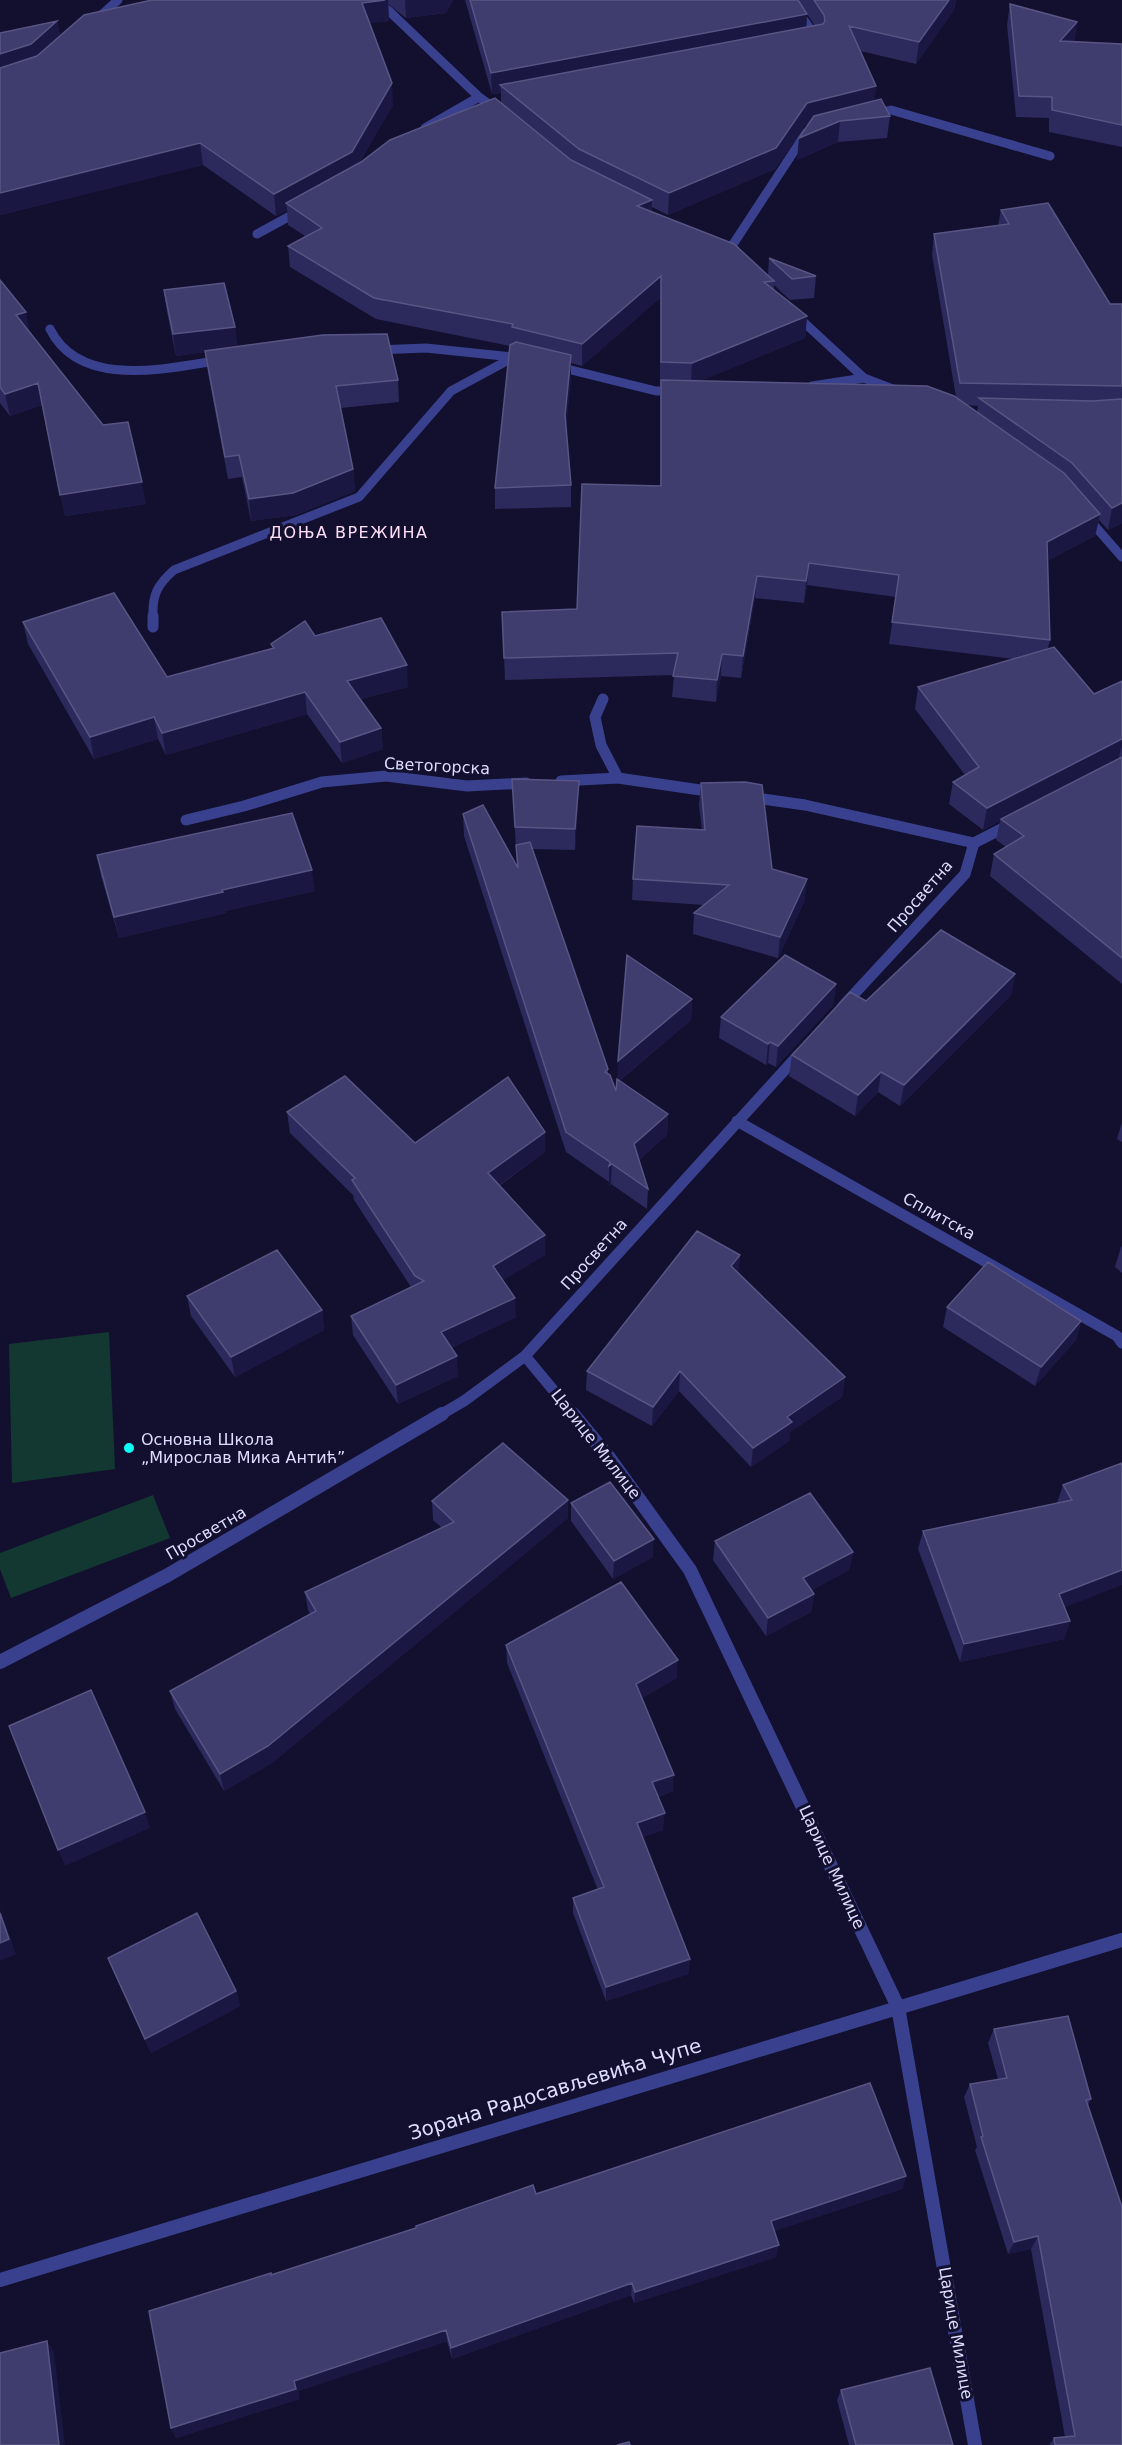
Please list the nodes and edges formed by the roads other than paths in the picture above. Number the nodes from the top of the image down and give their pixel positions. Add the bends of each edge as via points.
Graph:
1 (118, 0) edge
2 (373, 0) edge
3 (790, 0) edge
4 (92, 24) edge
5 (805, 42) edge
6 (483, 100) junction
7 (499, 100) edge
8 (505, 117) edge
9 (860, 118) edge
10 (818, 128) edge
11 (414, 135) edge
12 (1050, 156) dead end
13 (308, 206) edge
14 (257, 234) dead end
15 (718, 247) edge
16 (728, 252) junction
17 (736, 259) edge
18 (792, 311) edge
19 (50, 329) dead end
20 (369, 350) edge
21 (515, 356) junction
22 (230, 359) edge
23 (537, 362) edge
24 (547, 364) edge
25 (864, 378) junction
26 (806, 387) edge
27 (690, 391) edge
28 (909, 395) edge
29 (1078, 507) edge
30 (1122, 557) edge
31 (153, 627) dead end
32 (603, 699) dead end
33 (618, 778) junction
34 (723, 793) edge
35 (735, 795) edge
36 (1027, 816) edge
37 (186, 820) dead end
38 (974, 843) junction
39 (831, 1019) edge
40 (808, 1044) edge
41 (737, 1121) junction
42 (1122, 1343) edge
43 (525, 1356) junction
44 (0, 1662) edge
45 (1122, 1940) edge
46 (898, 2007) junction
47 (0, 2280) edge
48 (975, 2445) edge

1 - 4 street
2 - 6 street
3 - 5 street via 817,40
6 - 7 street
6 - 8 street
6 - 11 street
9 - 12 street via 891,110
10 - 16 street via 808,130
13 - 14 street
15 - 16 street
16 - 17 street
18 - 25 street
19 - 22 street via 62,348 109,369 148,369
20 - 21 street via 426,348
21 - 23 street
21 - 31 street via 451,391 359,497 174,570 158,583 152,594
24 - 27 street via 656,391
25 - 26 street
25 - 28 street
29 - 30 street
32 - 33 street via 596,717 601,744
33 - 34 street, Светогорска
33 - 37 street, Светогорска via 467,786 386,776 322,782
35 - 38 street via 805,805
36 - 38 street
38 - 39 street, Просветна via 965,874
40 - 41 street, Просветна
41 - 42 street, Сплитска via 1117,1335
41 - 43 street, Просветна
43 - 44 street, Просветна via 464,1401 168,1575
43 - 46 street, Царице Милице via 610,1459 690,1570
45 - 46 street, Зорана Радосављевића Чупе
46 - 47 street, Зорана Радосављевића Чупе
46 - 48 street, Царице Милице

